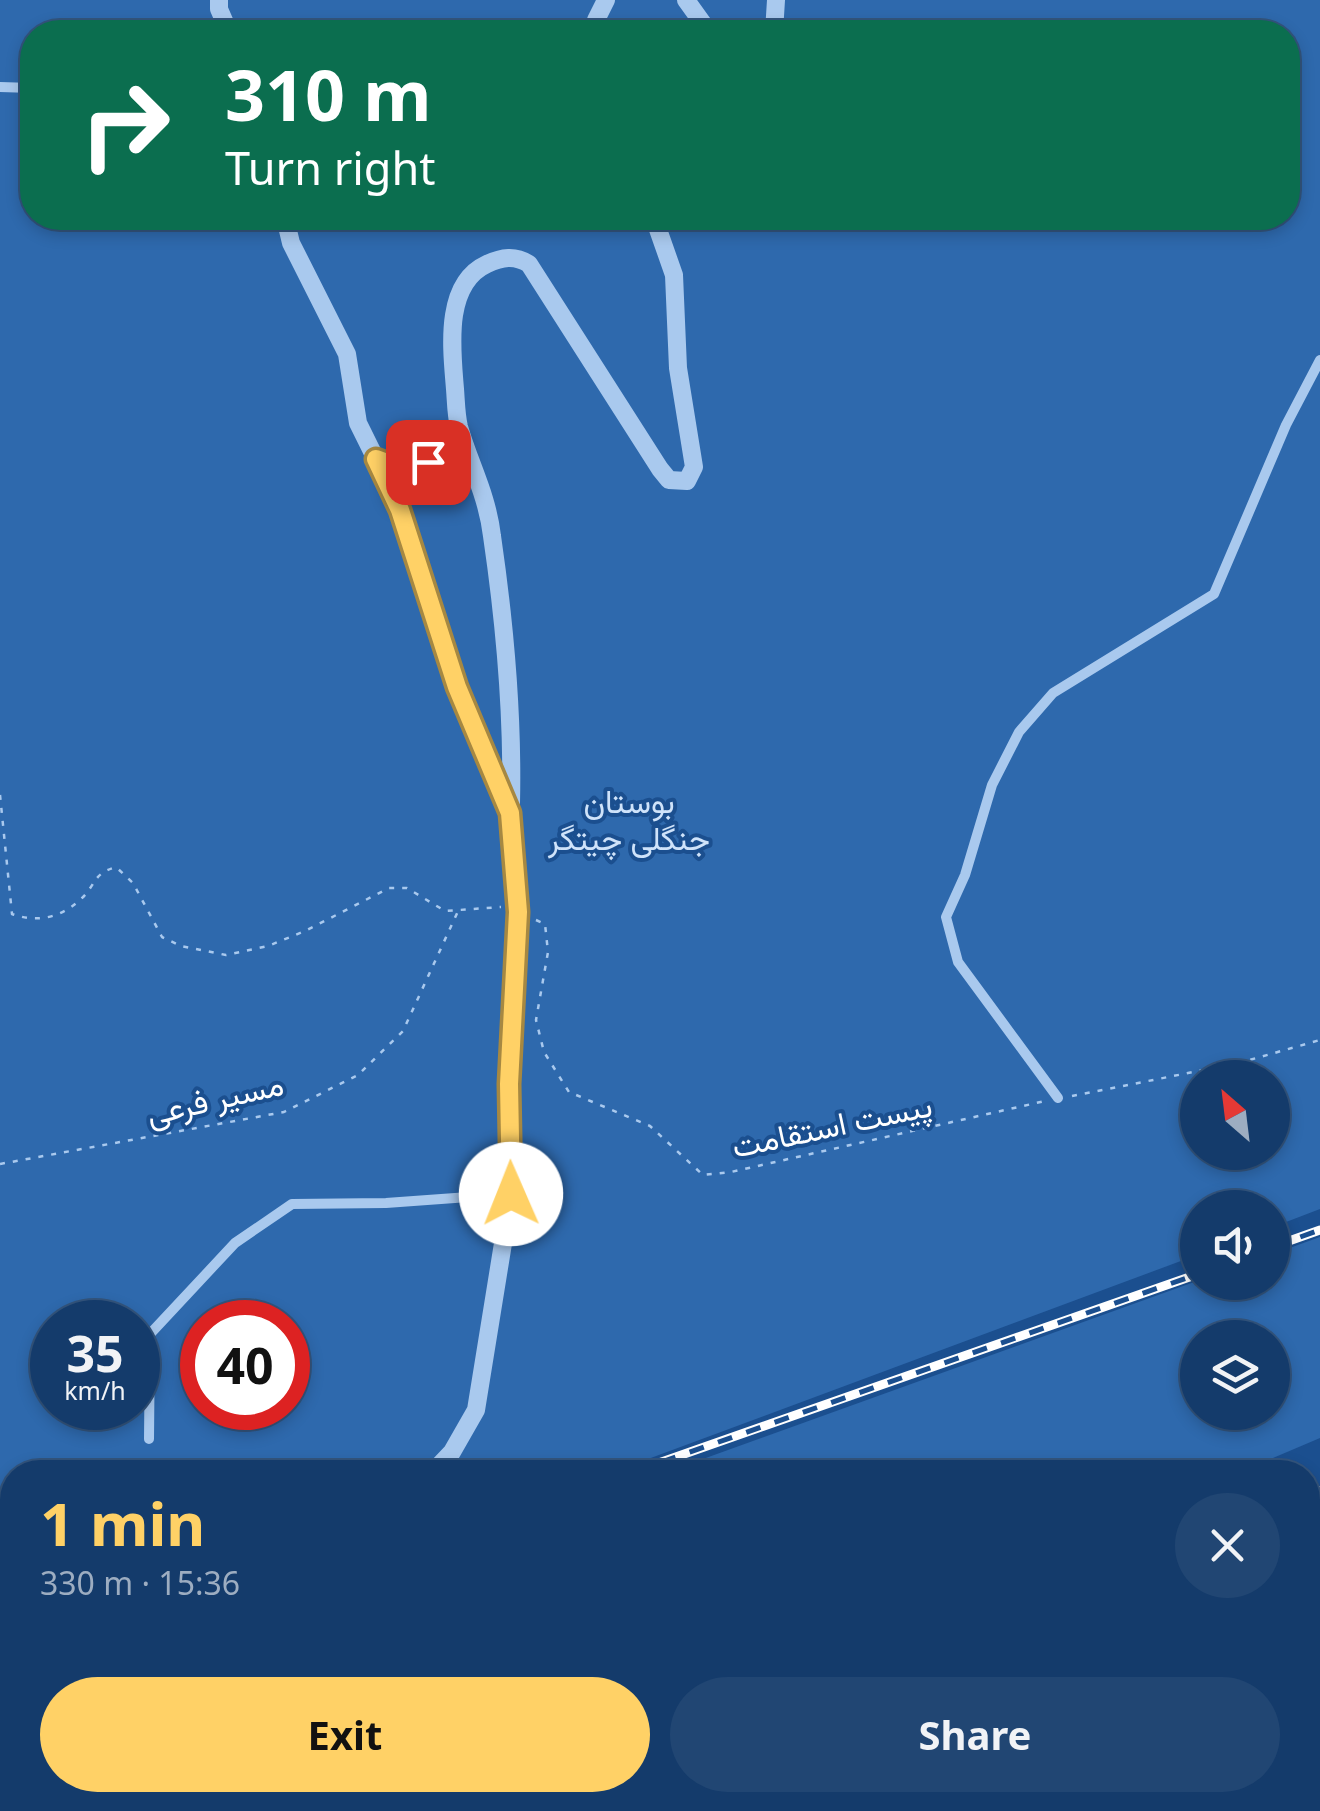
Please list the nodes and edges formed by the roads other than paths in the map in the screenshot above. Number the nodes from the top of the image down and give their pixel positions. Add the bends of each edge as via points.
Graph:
1 (288, 230) edge
2 (658, 230) edge
3 (1320, 360) edge
4 (458, 425) junction
5 (376, 459) junction
6 (510, 813) junction
7 (1058, 1098) road end
8 (511, 1194) junction
9 (149, 1440) dead end
10 (444, 1460) edge

1 - 5 street via 347,354 358,423
2 - 4 street via 674,275 678,368 694,467 687,481 669,480 660,469 530,264 518,257 480,267 458,296 451,341
3 - 7 street via 1214,594 1053,693 1019,732 992,785 946,918 958,962
4 - 5 street via 451,450 428,462 401,468
4 - 6 street via 480,478 492,533 512,719
5 - 6 street
6 - 8 street via 518,912
8 - 9 street via 292,1204 235,1243 150,1334
8 - 10 street via 476,1410

